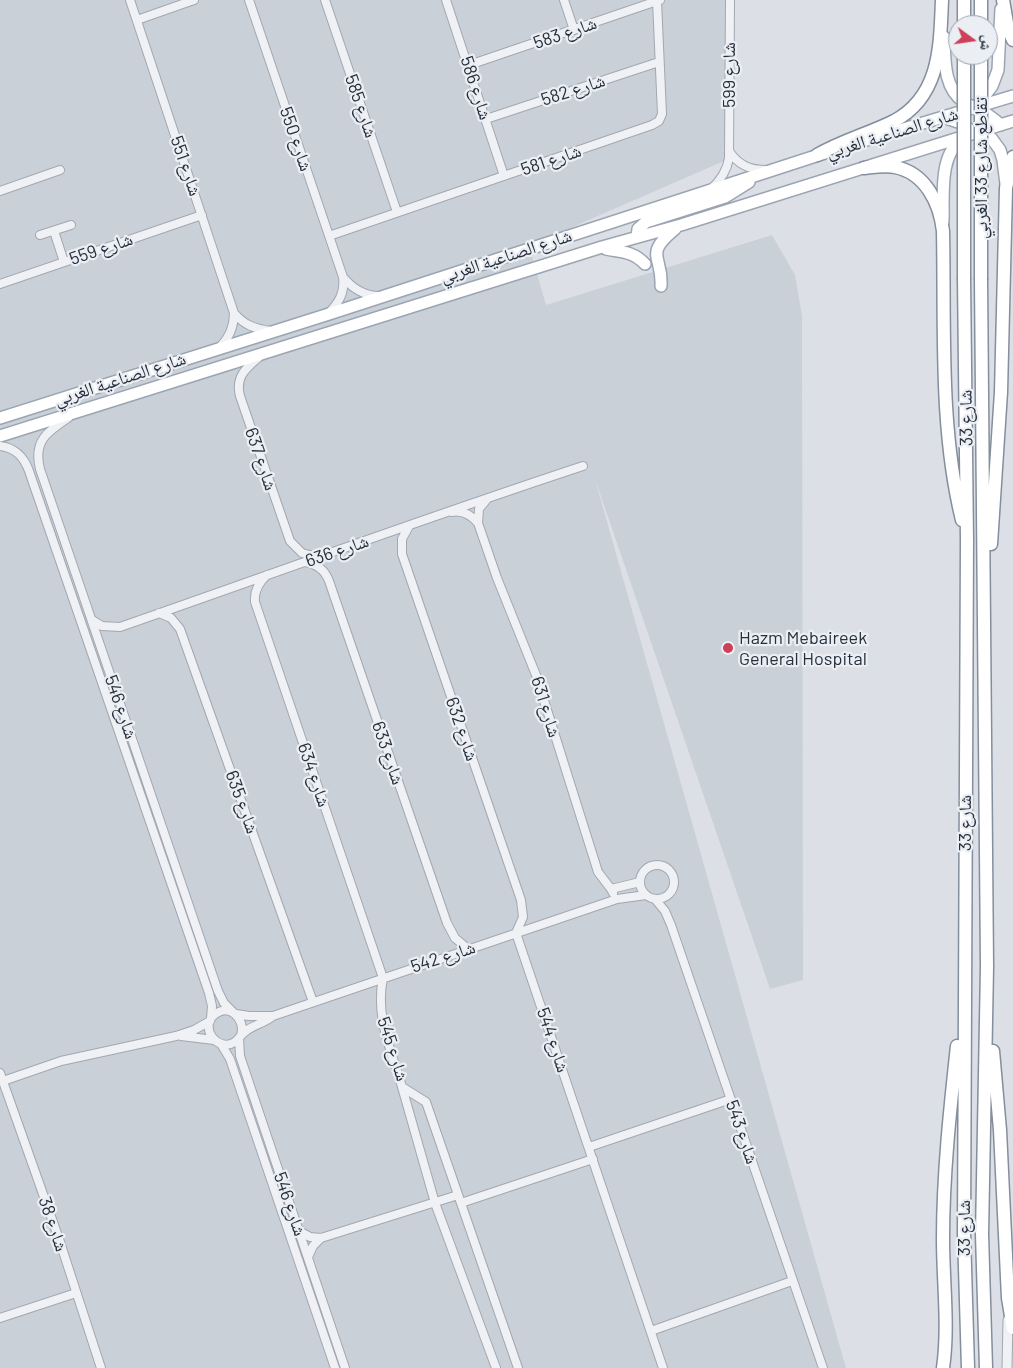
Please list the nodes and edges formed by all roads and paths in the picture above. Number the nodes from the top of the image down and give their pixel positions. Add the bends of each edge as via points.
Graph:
1 (130, 0) edge
2 (194, 0) edge
3 (249, 0) edge
4 (325, 0) edge
5 (446, 0) edge
6 (564, 0) edge
7 (730, 0) edge
8 (942, 0) edge
9 (964, 0) edge
10 (981, 0) edge
11 (1002, 0) edge
12 (659, 1) edge
13 (964, 15) edge
14 (981, 15) edge
15 (137, 20) junction
16 (574, 30) junction
17 (1013, 40) edge
18 (659, 62) junction
19 (469, 65) junction
20 (964, 65) edge
21 (981, 65) edge
22 (1013, 96) edge
23 (979, 110) junction
24 (942, 116) junction
25 (486, 119) junction
26 (1013, 121) edge
27 (960, 123) junction
28 (1001, 125) junction
29 (974, 133) junction
30 (953, 140) junction
31 (729, 151) junction
32 (817, 155) junction
33 (1013, 157) edge
34 (864, 168) junction
35 (60, 170) dead end
36 (773, 170) junction
37 (759, 175) junction
38 (504, 176) junction
39 (1006, 188) junction
40 (0, 190) edge
41 (708, 192) junction
42 (397, 212) junction
43 (202, 215) junction
44 (633, 216) junction
45 (71, 225) dead end
46 (680, 225) junction
47 (54, 231) junction
48 (943, 231) junction
49 (640, 233) junction
50 (40, 235) dead end
51 (329, 236) junction
52 (602, 247) junction
53 (64, 262) junction
54 (645, 264) dead end
55 (343, 277) junction
56 (964, 279) joint
57 (981, 280) joint
58 (0, 283) edge
59 (661, 286) dead end
60 (383, 296) junction
61 (234, 313) junction
62 (329, 314) junction
63 (275, 331) junction
64 (220, 347) junction
65 (264, 353) junction
66 (77, 412) junction
67 (0, 418) edge
68 (0, 436) edge
69 (0, 446) edge
70 (584, 466) dead end
71 (489, 498) junction
72 (448, 512) junction
73 (478, 523) junction
74 (408, 526) junction
75 (967, 540) junction
76 (318, 557) junction
77 (305, 562) junction
78 (266, 575) junction
79 (985, 580) junction
80 (159, 613) junction
81 (92, 620) junction
82 (640, 882) junction
83 (611, 889) junction
84 (646, 895) junction
85 (654, 899) junction
86 (615, 900) junction
87 (516, 933) junction
88 (468, 949) junction
89 (382, 978) junction
90 (964, 994) junction
91 (988, 996) junction
92 (313, 1002) junction
93 (234, 1013) junction
94 (273, 1016) junction
95 (211, 1020) junction
96 (176, 1036) junction
97 (240, 1037) junction
98 (218, 1042) junction
99 (0, 1073) edge
100 (3, 1082) junction
101 (402, 1086) junction
102 (731, 1099) junction
103 (589, 1148) junction
104 (593, 1159) junction
105 (460, 1199) junction
106 (435, 1203) junction
107 (299, 1231) junction
108 (321, 1238) junction
109 (308, 1257) junction
110 (792, 1281) junction
111 (76, 1293) junction
112 (1008, 1298) junction
113 (0, 1318) edge
114 (1013, 1328) edge
115 (651, 1331) junction
116 (946, 1348) junction
117 (102, 1368) edge
118 (335, 1368) edge
119 (346, 1368) edge
120 (496, 1368) edge
121 (518, 1368) edge
122 (663, 1368) edge
123 (823, 1368) edge
124 (943, 1368) edge
125 (948, 1368) edge
126 (968, 1368) edge
127 (986, 1368) edge
128 (1006, 1368) edge

1 - 15 street, شارع 551
2 - 15 street
3 - 51 street, شارع 550
4 - 42 street, شارع 585
5 - 19 street, شارع 586
6 - 16 street
7 - 31 street, شارع 599
8 - 23 main road via 947,78 959,98
8 - 32 highway via 938,58 933,76 920,98 894,121
9 - 13 highway
10 - 14 highway
11 - 17 highway
11 - 23 main road via 998,70
12 - 16 street, شارع 583
12 - 18 street, شارع 581
15 - 43 street, شارع 551
16 - 19 street, شارع 583
18 - 25 street, شارع 582
18 - 38 street, شارع 581 via 662,114 659,121
19 - 25 street, شارع 586
20 - 56 highway, تقاطع شارع 33 الغربي, bridge
21 - 57 highway, تقاطع شارع 33 الغربي, bridge
22 - 23 main road, شارع الصناعية الغربي
23 - 24 main road, شارع الصناعية الغربي
23 - 27 main road
23 - 28 main road
23 - 29 main road
24 - 27 main road
24 - 32 main road, شارع الصناعية الغربي
25 - 38 street, شارع 586
26 - 28 main road, شارع الصناعية الغربي
27 - 29 main road
27 - 30 main road
28 - 29 main road, شارع الصناعية الغربي
29 - 30 main road, شارع الصناعية الغربي
29 - 39 main road via 988,135 997,145
29 - 48 main road via 957,142 946,166
30 - 34 main road, شارع الصناعية الغربي
31 - 36 street via 746,167
31 - 41 street, شارع 599 via 723,176
32 - 36 main road, شارع الصناعية الغربي
33 - 39 highway
34 - 46 main road, شارع الصناعية الغربي
34 - 48 highway via 894,167 904,169 917,178 936,201
35 - 40 street
36 - 37 main road, شارع الصناعية الغربي
37 - 41 main road, شارع الصناعية الغربي
37 - 49 main road via 725,197 646,222
38 - 42 street, شارع 581
39 - 79 highway via 1001,406 992,535
41 - 44 main road, شارع الصناعية الغربي
42 - 51 street, شارع 581
43 - 53 street, شارع 559
43 - 61 street, شارع 551
44 - 49 main road
44 - 60 main road, شارع الصناعية الغربي
45 - 47 street
46 - 49 main road, شارع الصناعية الغربي
46 - 59 main road via 657,250
47 - 50 street
47 - 53 street
48 - 75 highway via 947,431 954,485
49 - 52 main road, شارع الصناعية الغربي
51 - 55 street, شارع 550
52 - 54 main road via 630,253
52 - 65 main road, شارع الصناعية الغربي
53 - 58 street, شارع 559
55 - 60 street via 364,294
55 - 62 street, شارع 550 via 340,301
56 - 75 highway, شارع 33
57 - 79 highway, شارع 33
60 - 62 main road, شارع الصناعية الغربي
61 - 63 street via 256,329
61 - 64 street via 232,328
62 - 63 main road, شارع الصناعية الغربي
63 - 64 main road, شارع الصناعية الغربي
64 - 67 main road, شارع الصناعية الغربي
65 - 66 main road, شارع الصناعية الغربي
65 - 76 street, شارع 637 via 241,374 238,389 290,541 302,553
66 - 68 main road, شارع الصناعية الغربي
66 - 81 street, شارع 546 via 44,436 38,460
69 - 95 street, شارع 546 via 21,456 29,471 209,993
70 - 71 street, شارع 636
71 - 72 street, شارع 636
71 - 73 street via 479,509
72 - 73 street via 465,513
72 - 74 street, شارع 636
73 - 83 street, شارع 631 via 536,675 598,872
74 - 76 street, شارع 636
74 - 87 street, شارع 632 via 402,539 402,554 521,900 523,917
75 - 90 highway, شارع 33
76 - 77 street, شارع 636
77 - 78 street, شارع 636
77 - 88 street, شارع 633 via 323,570 330,581 447,923 455,938
78 - 80 street, شارع 636
78 - 89 street, شارع 634 via 256,590 256,608
79 - 91 highway, شارع 33
80 - 81 street, شارع 636 via 114,628
80 - 92 street, شارع 635 via 172,618 180,629
81 - 93 street, شارع 546 via 218,991
82 - 83 street
82 - 84 street
82 - 85 street via 645,870 654,866 663,866 671,872 672,891 664,898
83 - 86 street
84 - 85 street
84 - 86 street, شارع 542
85 - 102 street, شارع 543 via 671,925
86 - 87 street, شارع 542
87 - 88 street, شارع 542
87 - 103 street, شارع 544
88 - 89 street, شارع 542
89 - 92 street, شارع 542
89 - 101 street, شارع 545 via 382,1019
90 - 116 highway via 945,1187
90 - 126 highway, شارع 33 via 964,1234
91 - 112 highway via 1000,1130
91 - 127 highway, شارع 33 via 982,1234
92 - 94 street, شارع 542
93 - 94 street, شارع 542
93 - 95 street via 223,1011
93 - 97 street via 242,1024
94 - 97 street, شارع 542
95 - 96 street
95 - 98 street via 210,1033
96 - 98 street
96 - 100 street via 61,1061
97 - 98 street via 229,1044
97 - 107 street, شارع 546 via 240,1056
98 - 118 street, شارع 546 via 230,1059
99 - 100 street, شارع 38
100 - 111 street, شارع 38
101 - 105 street, شارع 545 via 426,1102
101 - 106 street
102 - 103 street
102 - 110 street, شارع 543
103 - 104 street, شارع 544
104 - 105 street
104 - 115 street, شارع 544
105 - 106 street
105 - 121 street, شارع 545
106 - 108 street
106 - 120 street
107 - 108 street
107 - 109 street, شارع 546
108 - 109 street
109 - 119 street, شارع 546
110 - 115 street
110 - 123 street, شارع 543
111 - 113 street
111 - 117 street, شارع 38
112 - 114 highway
112 - 128 street
115 - 122 street, شارع 544
116 - 124 highway
116 - 125 street

